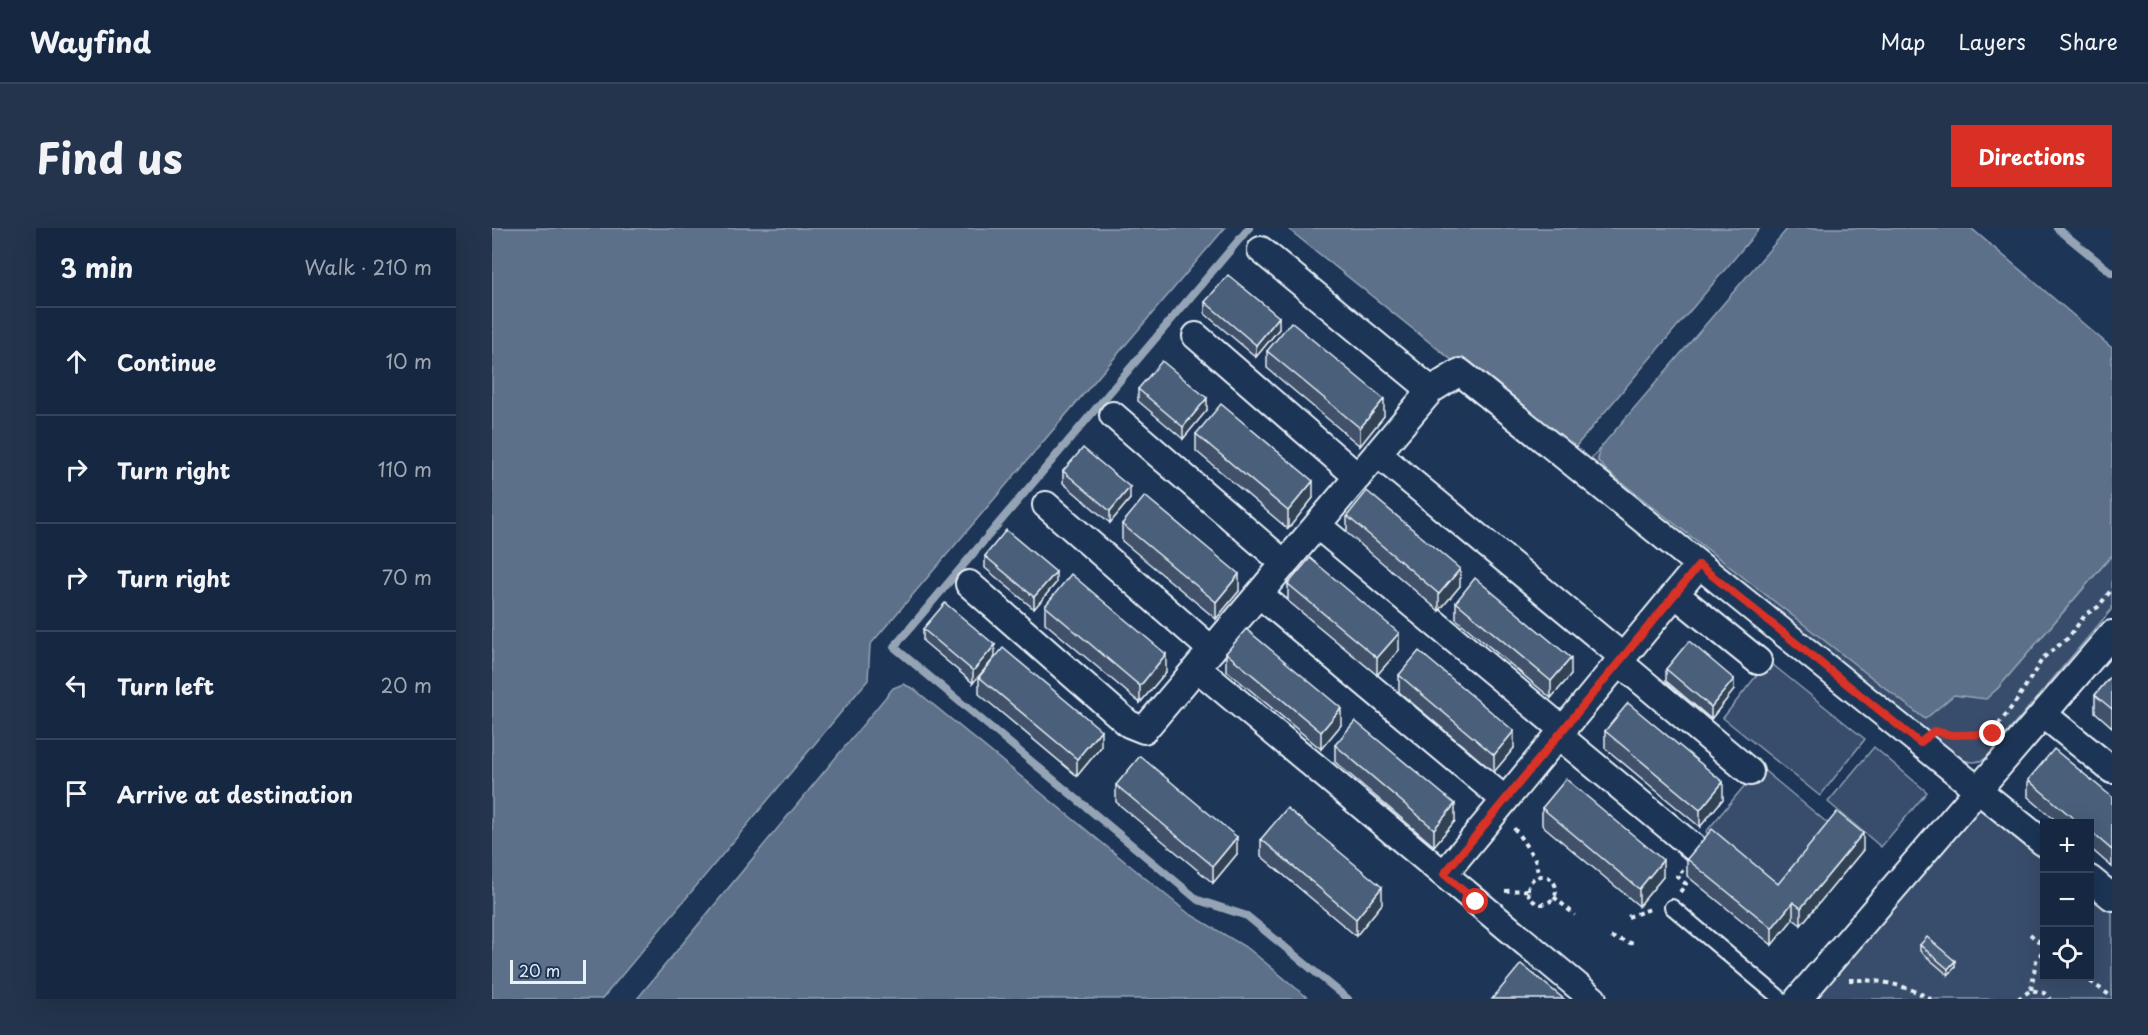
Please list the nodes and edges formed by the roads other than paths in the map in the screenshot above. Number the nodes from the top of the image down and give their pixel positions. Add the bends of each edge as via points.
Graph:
1 (1261, 250) dead end
2 (1196, 336) dead end
3 (1431, 390) junction
4 (1113, 416) dead end
5 (1377, 454) junction
6 (1358, 477) junction
7 (1046, 505) dead end
8 (1317, 525) junction
9 (1285, 564) junction
10 (1699, 565) junction
11 (969, 584) dead end
12 (1259, 594) junction
13 (1675, 594) junction
14 (2111, 639) edge
15 (1204, 659) junction
16 (1621, 660) junction
17 (1758, 661) dead end
18 (2043, 714) junction
19 (1560, 733) junction
20 (2112, 771) edge
21 (1750, 772) dead end
22 (1978, 789) junction
23 (1501, 805) junction
24 (2040, 840) edge
25 (1699, 852) edge
26 (1444, 874) junction
27 (2094, 882) edge
28 (2112, 897) edge
29 (1672, 907) road end
30 (1805, 990) edge
31 (1593, 999) edge
32 (1781, 999) edge

1 - 3 street
2 - 6 street
3 - 5 street
3 - 10 street via 1460,372
4 - 9 street
5 - 6 street
5 - 16 street
6 - 8 street
7 - 15 street
8 - 9 street
8 - 19 street
9 - 12 street
10 - 13 street
10 - 22 street
11 - 15 street via 1129,724 1144,730
12 - 15 street
12 - 23 street
13 - 16 street
13 - 17 street
14 - 18 street
15 - 26 street
16 - 19 street
16 - 21 street
18 - 20 street
18 - 22 street
19 - 23 street
19 - 25 street
22 - 24 street
22 - 30 street
23 - 26 street
26 - 31 street
27 - 28 street
29 - 32 lane

